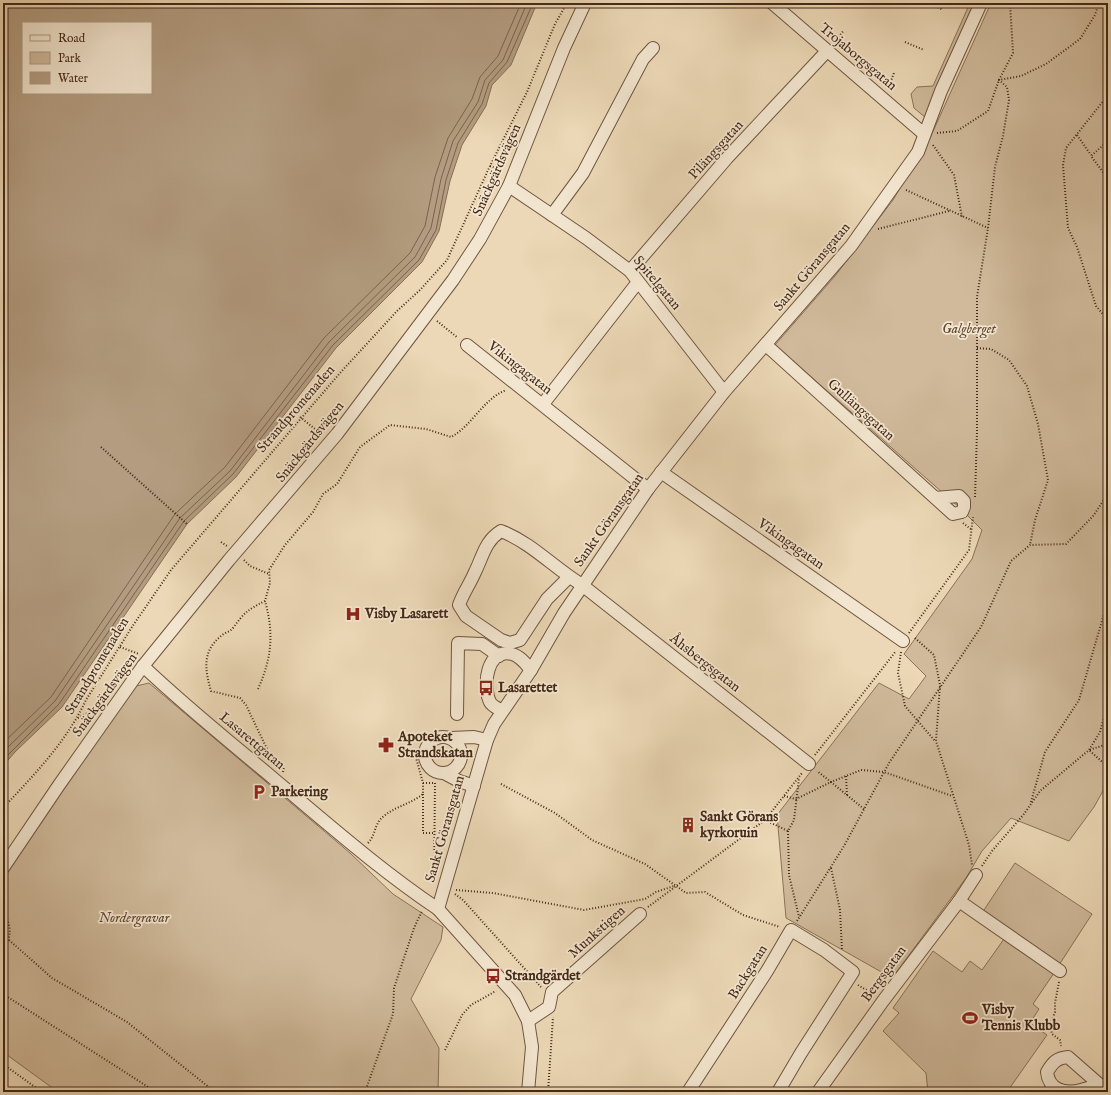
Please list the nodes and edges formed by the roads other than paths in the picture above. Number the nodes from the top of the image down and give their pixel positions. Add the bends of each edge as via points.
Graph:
1 (586, 3) edge
2 (772, 3) edge
3 (981, 3) edge
4 (653, 48) dead end
5 (827, 51) junction
6 (924, 134) junction
7 (509, 186) junction
8 (552, 215) junction
9 (630, 271) junction
10 (638, 282) junction
11 (766, 344) junction
12 (467, 345) road end
13 (724, 392) junction
14 (543, 404) junction
15 (661, 472) junction
16 (648, 489) junction
17 (935, 498) dead end
18 (569, 577) junction
19 (582, 585) junction
20 (906, 636) road end
21 (499, 656) junction
22 (146, 664) junction
23 (531, 670) junction
24 (502, 711) junction
25 (456, 714) dead end
26 (452, 738) junction
27 (487, 740) junction
28 (808, 764) road end
29 (444, 773) junction
30 (474, 786) junction
31 (3, 868) edge
32 (976, 875) road end
33 (959, 901) junction
34 (438, 909) junction
35 (640, 914) dead end
36 (1060, 971) road end
37 (849, 972) joint
38 (528, 1021) junction
39 (1106, 1090) edge
40 (528, 1092) edge
41 (688, 1092) edge
42 (778, 1092) edge
43 (818, 1092) edge

1 - 7 street, Snäckgärdsvägen via 564,48
2 - 5 street, Trojaborgsgatan
3 - 6 street, Sankt Göransgatan
4 - 8 street via 643,59 584,173
5 - 6 street, Trojaborgsgatan
5 - 9 street, Pilängsgatan via 727,158
6 - 11 street, Sankt Göransgatan via 918,152 859,234
7 - 8 street, Spitelgatan
7 - 22 street, Snäckgärdsvägen via 480,239 428,314 337,434 229,560
8 - 9 street, Spitelgatan
9 - 10 street, Spitelgatan
10 - 13 street, Spitelgatan
10 - 14 street
11 - 13 street, Sankt Göransgatan
11 - 17 street, Gullängsgatan
12 - 14 street, Vikingagatan
13 - 15 street, Sankt Göransgatan
14 - 16 street, Vikingagatan
15 - 16 street, Sankt Göransgatan
15 - 20 street, Vikingagatan
16 - 19 street, Sankt Göransgatan
18 - 18 street, Åhsbergsgatan via 515,536 500,531 491,536 484,548 459,605 466,616 500,640 510,643 520,640 547,599
18 - 19 street, Åhsbergsgatan
19 - 23 street, Sankt Göransgatan
19 - 28 street, Åhsbergsgatan
21 - 23 street via 513,654
21 - 24 street via 490,664 486,687 491,703
21 - 25 street via 482,644 458,643
22 - 31 street, Snäckgärdsvägen
22 - 34 street, Lasarettgatan via 172,694 361,852
23 - 24 street, Sankt Göransgatan
24 - 27 street, Sankt Göransgatan
26 - 27 street via 474,737
26 - 29 street via 460,749 459,763 453,770
26 - 29 street via 440,736 429,742 424,753 425,761 430,768
27 - 30 street, Sankt Göransgatan
29 - 30 street
30 - 34 street, Sankt Göransgatan
32 - 33 street, Bergsgatan
33 - 36 street
33 - 43 street, Bergsgatan
34 - 38 street via 515,994
35 - 38 street, Munkstigen via 552,992 550,1007
37 - 41 street, Backgatan via 791,930
37 - 42 street, Bergsgatan
38 - 40 street via 532,1047
39 - 39 street via 1093,1086 1072,1091 1054,1088 1047,1072 1059,1058 1068,1057

